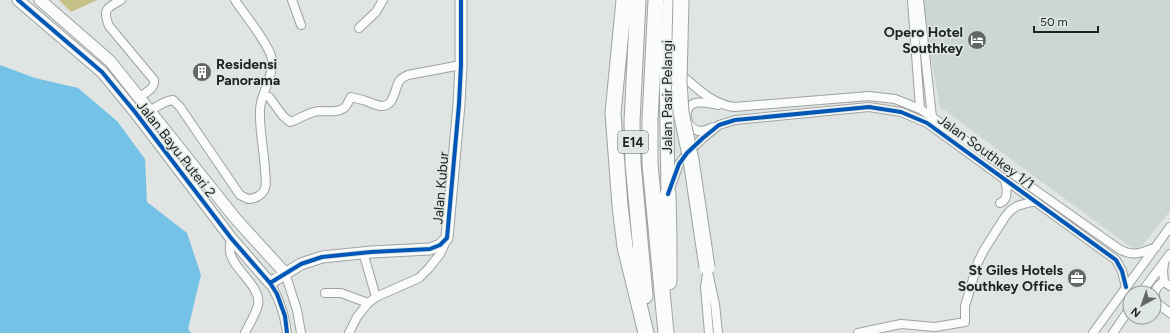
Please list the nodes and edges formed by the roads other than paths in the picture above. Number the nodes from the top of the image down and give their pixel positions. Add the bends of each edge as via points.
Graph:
1 (18, 0) edge
2 (40, 0) edge
3 (121, 0) edge
4 (235, 0) edge
5 (292, 0) edge
6 (383, 0) edge
7 (461, 0) edge
8 (624, 0) edge
9 (638, 0) edge
10 (656, 0) edge
11 (670, 0) edge
12 (681, 0) edge
13 (912, 0) edge
14 (919, 0) edge
15 (301, 25) dead end
16 (359, 28) dead end
17 (666, 61) junction
18 (461, 65) junction
19 (140, 97) junction
20 (269, 97) dead end
21 (725, 106) junction
22 (920, 109) junction
23 (150, 111) junction
24 (135, 112) junction
25 (932, 117) junction
26 (719, 125) junction
27 (1005, 180) junction
28 (668, 194) junction
29 (1035, 201) junction
30 (1000, 204) dead end
31 (1170, 228) edge
32 (231, 238) junction
33 (447, 238) junction
34 (1156, 247) junction
35 (363, 252) junction
36 (1168, 258) edge
37 (707, 267) junction
38 (285, 273) junction
39 (270, 283) junction
40 (1167, 284) edge
41 (1126, 285) edge
42 (1128, 285) edge
43 (1147, 285) edge
44 (325, 293) dead end
45 (1122, 293) edge
46 (376, 297) junction
47 (368, 303) junction
48 (1122, 320) edge
49 (245, 333) edge
50 (287, 333) edge
51 (301, 333) edge
52 (349, 333) edge
53 (646, 333) edge
54 (650, 333) edge
55 (666, 333) edge
56 (669, 333) edge
57 (709, 333) edge
58 (718, 333) edge
59 (858, 333) edge
60 (1093, 333) edge
61 (1113, 333) edge

1 - 24 street, Jalan Bayu Puteri 2 via 102,72
2 - 19 street, Jalan Bayu Puteri 2 via 110,61
3 - 19 street via 108,7 105,13 106,20 154,80 153,88
4 - 23 street via 269,49 272,60 260,108 266,181 261,194 248,199 240,195 180,106 173,100 166,101
5 - 15 street
6 - 16 street via 376,12
7 - 18 street, Jalan Kubur
8 - 53 highway via 613,112 625,247
9 - 54 highway, E14 via 632,122 633,164
10 - 55 highway, E14 via 650,164
11 - 17 main road, Jalan Pasir Pelangi
12 - 37 highway, bridge via 681,112
13 - 22 street
14 - 25 street
17 - 21 street, Jalan Southkey 1/1 via 707,96
17 - 28 main road, Jalan Pasir Pelangi
18 - 20 street via 404,77 400,80 391,102 386,106 351,97 344,108 318,111 290,122
18 - 33 street, Jalan Kubur
19 - 23 street, Jalan Bayu Puteri 2
21 - 22 street, Jalan Southkey 1/1 via 869,96 895,99
21 - 26 street via 701,102 692,105 687,112 688,122 695,130 705,130
22 - 25 street, Jalan Southkey 1/1
23 - 24 street
23 - 38 street, Jalan Bayu Puteri 2 via 235,218
24 - 32 street, Jalan Bayu Puteri 2
25 - 34 street, Jalan Southkey 1/1 via 1119,249 1136,254
26 - 27 street, Jalan Southkey 1/1 via 735,120 869,108 901,112 927,123
26 - 28 street, Jalan Southkey 1/1 via 687,153 679,164
27 - 29 street, Jalan Southkey 1/1
27 - 30 street via 1007,192 1004,202
28 - 56 highway
29 - 41 street, Jalan Southkey 1/1 via 1116,260
29 - 59 street via 1017,206 1010,211 984,250 964,306 965,322 935,327 901,324
31 - 34 street
32 - 39 street, Jalan Bayu Puteri 2
32 - 49 street via 230,250 233,260 258,296 258,304
33 - 35 street, Jalan Kubur via 440,245 430,249
33 - 46 street via 440,254 420,278
34 - 42 street
35 - 38 street, Jalan Kubur via 322,257
35 - 46 street
36 - 40 street via 1163,265
36 - 43 street
37 - 57 street via 705,287
37 - 58 street
38 - 39 street, Jalan Kubur
38 - 51 street, Jalan Bayu Puteri 2 via 298,310
39 - 50 street, Jalan Bayu Puteri 2 via 284,316
44 - 47 street via 341,293
45 - 60 street
46 - 47 street
47 - 52 street
48 - 61 street

